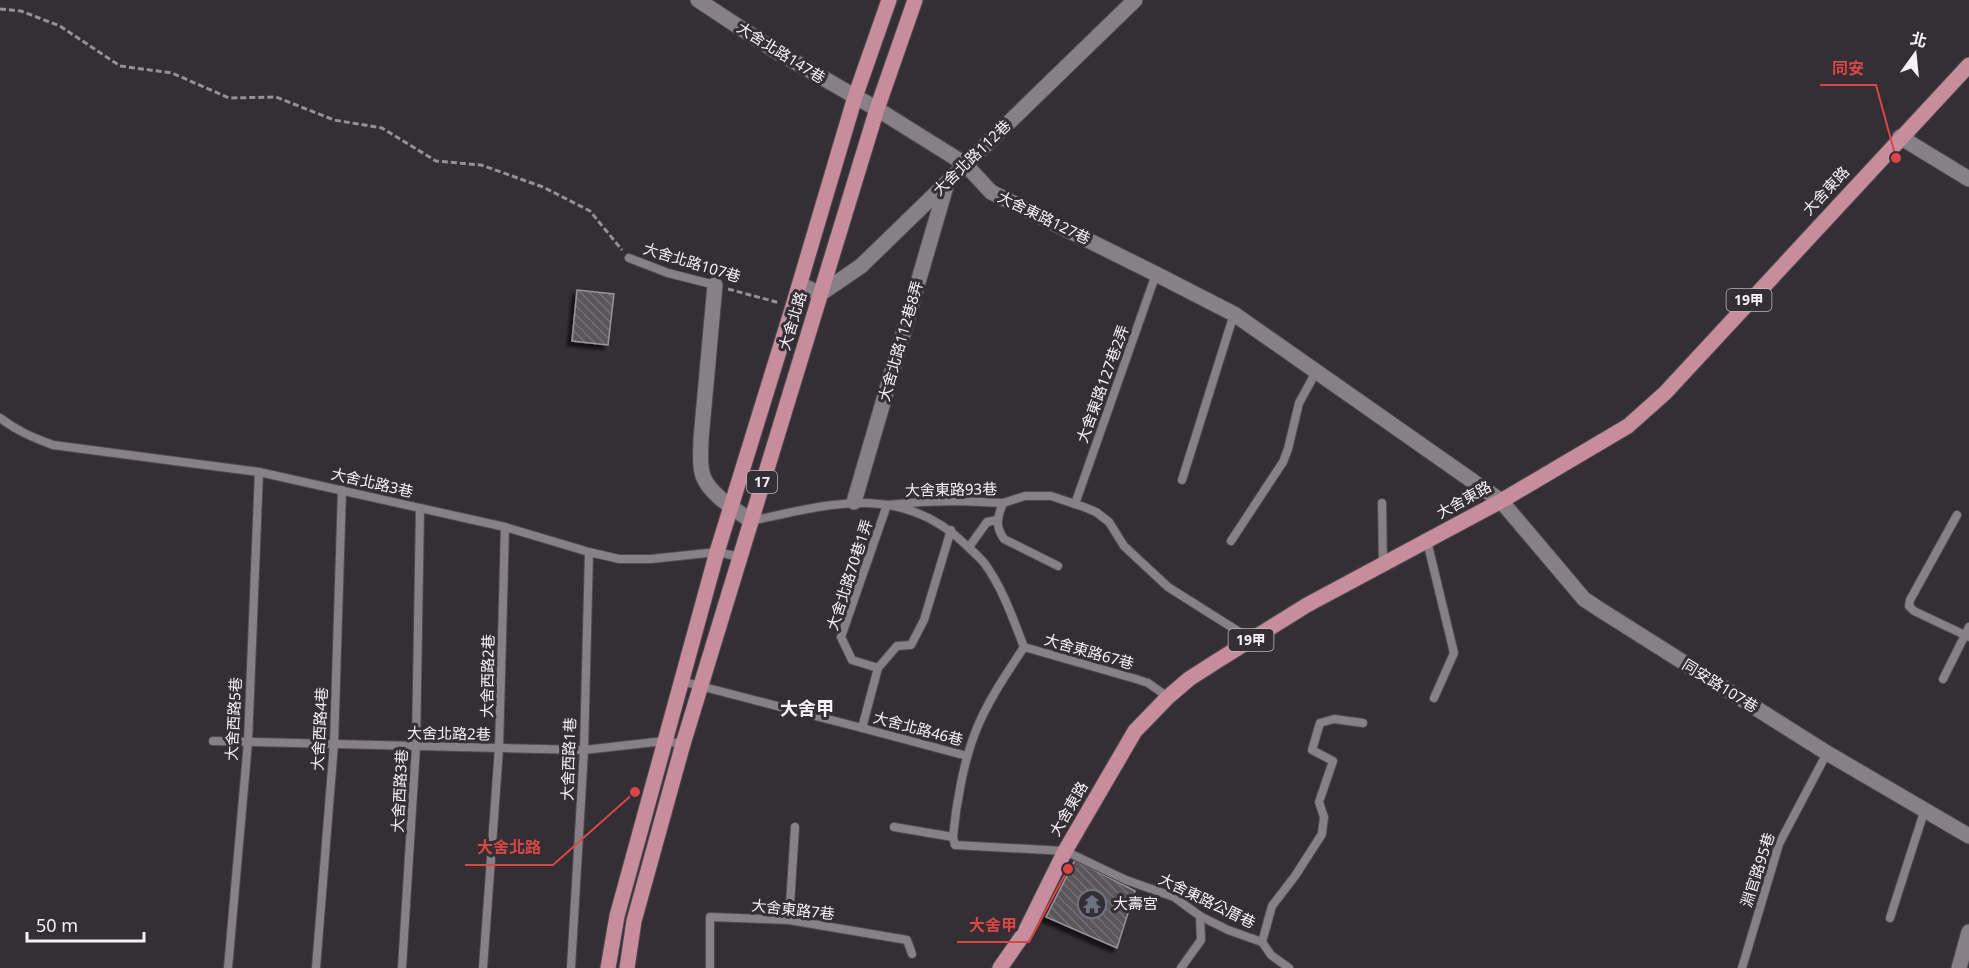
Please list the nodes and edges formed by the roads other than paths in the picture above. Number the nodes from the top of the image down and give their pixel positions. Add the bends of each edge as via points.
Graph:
1 (698, 0) edge
2 (889, 0) edge
3 (915, 0) edge
4 (1135, 0) edge
5 (1969, 65) edge
6 (866, 103) junction
7 (1900, 137) junction
8 (964, 164) junction
9 (1969, 179) edge
10 (948, 180) junction
11 (629, 258) road end
12 (1156, 274) junction
13 (800, 284) junction
14 (715, 285) joint
15 (820, 294) junction
16 (1234, 314) junction
17 (1316, 372) junction
18 (0, 418) edge
19 (259, 472) junction
20 (1182, 480) dead end
21 (342, 490) junction
22 (1501, 501) junction
23 (854, 502) junction
24 (1003, 503) junction
25 (1075, 504) junction
26 (1382, 504) dead end
27 (731, 506) junction
28 (887, 506) junction
29 (420, 508) junction
30 (1957, 515) dead end
31 (997, 520) junction
32 (751, 521) junction
33 (505, 527) junction
34 (951, 530) junction
35 (1231, 541) dead end
36 (1427, 541) junction
37 (969, 547) junction
38 (589, 552) junction
39 (717, 552) junction
40 (740, 557) junction
41 (1383, 564) junction
42 (1058, 566) dead end
43 (1968, 634) edge
44 (1252, 640) junction
45 (1023, 647) junction
46 (878, 668) junction
47 (1943, 679) dead end
48 (681, 681) junction
49 (700, 687) junction
50 (1168, 697) junction
51 (1434, 698) dead end
52 (1363, 723) dead end
53 (862, 728) junction
54 (213, 741) dead end
55 (664, 741) junction
56 (248, 742) junction
57 (334, 744) junction
58 (682, 744) junction
59 (416, 746) junction
60 (499, 748) junction
61 (584, 750) junction
62 (1827, 753) junction
63 (967, 756) junction
64 (1925, 809) junction
65 (795, 827) dead end
66 (894, 827) dead end
67 (1969, 836) edge
68 (953, 837) junction
69 (1065, 851) junction
70 (1200, 916) junction
71 (1890, 918) dead end
72 (789, 920) junction
73 (1969, 932) edge
74 (1262, 942) junction
75 (912, 954) dead end
76 (228, 968) edge
77 (316, 968) edge
78 (402, 968) edge
79 (483, 968) edge
80 (571, 968) edge
81 (608, 968) edge
82 (627, 968) edge
83 (710, 968) edge
84 (1000, 968) edge
85 (1181, 968) edge
86 (1289, 968) edge
87 (1742, 968) edge
88 (1959, 968) edge

1 - 6 street, 大舍北路147巷
2 - 6 main road, 大舍北路 / 17
3 - 6 main road, 大舍北路 / 17
4 - 8 street, 大舍北路112巷
5 - 7 main road, 大舍東路 / 19甲
6 - 8 street, 大舍東路127巷
6 - 13 main road, 大舍北路 / 17
6 - 15 main road, 大舍北路 / 17
7 - 9 street
7 - 22 main road, 大舍東路 / 19甲 via 1647,410 1628,426
8 - 10 street, 大舍北路112巷
8 - 12 street, 大舍東路127巷 via 991,192
10 - 15 street, 大舍北路112巷 via 861,266
10 - 23 street, 大舍北路112巷8弄
11 - 14 lane, 大舍北路107巷
12 - 16 street, 大舍東路127巷
12 - 25 lane, 大舍東路127巷2弄
13 - 15 street
13 - 27 main road, 大舍北路 / 17
14 - 27 street via 701,464 712,490
15 - 32 main road, 大舍北路 / 17
16 - 17 street, 大舍東路127巷
16 - 20 lane
17 - 22 street, 大舍東路127巷
17 - 35 lane via 1299,403 1283,462
18 - 19 lane, 大舍北路3巷 via 12,428 53,445
19 - 21 lane, 大舍北路3巷
19 - 56 lane, 大舍西路5巷
21 - 29 lane, 大舍北路3巷
21 - 57 lane, 大舍西路4巷
22 - 36 main road, 大舍東路 / 19甲
22 - 62 street, 同安路107巷 via 1584,599
23 - 28 lane
23 - 32 lane
24 - 25 lane, 大舍東路93巷 via 1025,496 1051,496
24 - 28 lane, 大舍東路93巷 via 960,501
24 - 31 lane
25 - 44 lane, 大舍東路93巷 via 1109,522 1124,546 1168,587
26 - 41 lane
27 - 32 street
27 - 39 main road, 大舍北路 / 17
28 - 34 lane via 910,509
28 - 46 lane, 大舍北路70巷1弄 via 841,637 852,660
29 - 33 lane, 大舍北路3巷
29 - 59 lane, 大舍西路3巷
30 - 43 lane via 1909,606
31 - 37 lane via 987,522
31 - 42 lane via 1004,539
32 - 40 main road, 大舍北路 / 17
33 - 38 lane, 大舍北路3巷
33 - 60 lane, 大舍西路2巷
34 - 37 lane
34 - 46 lane via 924,620 911,645 897,646
36 - 41 main road, 大舍東路 / 19甲
36 - 51 lane via 1454,653
37 - 45 lane via 985,563 1003,594
38 - 39 lane, 大舍北路3巷 via 619,559
38 - 61 lane, 大舍西路1巷
39 - 40 lane, 大舍北路3巷
39 - 48 main road, 大舍北路 / 17
40 - 49 main road, 大舍北路 / 17
41 - 44 main road, 大舍東路 / 19甲
43 - 47 lane
44 - 50 main road, 大舍東路 / 19甲 via 1189,679
45 - 50 lane, 大舍東路67巷 via 1148,683
45 - 63 lane, 大舍東路67巷 via 998,687
46 - 53 lane, 大舍北路46巷
48 - 49 lane, 大舍北路46巷
48 - 55 main road, 大舍北路 / 17
49 - 53 lane, 大舍北路46巷
49 - 58 main road, 大舍北路 / 17
50 - 69 main road, 大舍東路 / 19甲 via 1135,731
52 - 74 lane, 大舍東路公厝巷 via 1334,719 1320,723 1312,750 1333,761 1319,802 1324,817 1322,834 1272,906
53 - 63 lane, 大舍北路46巷
54 - 56 lane, 大舍北路2巷
55 - 58 lane, 大舍北路2巷
55 - 61 lane, 大舍北路2巷
55 - 81 main road, 大舍北路 / 17 via 617,916
56 - 57 lane, 大舍北路2巷
56 - 76 lane, 大舍西路5巷
57 - 59 lane, 大舍北路2巷
57 - 77 lane, 大舍西路4巷
58 - 82 main road, 大舍北路 / 17 via 634,921
59 - 60 lane, 大舍北路2巷
59 - 78 lane, 大舍西路3巷
60 - 61 lane, 大舍北路2巷
60 - 79 lane, 大舍西路2巷
61 - 80 lane, 大舍西路1巷
62 - 64 street, 同安路107巷
62 - 87 lane, 淵官路95巷 via 1779,844
63 - 68 lane, 大舍東路67巷
64 - 67 street, 同安路107巷
64 - 71 lane
65 - 72 lane
66 - 68 lane
68 - 69 lane via 955,845
69 - 70 lane, 大舍東路公厝巷 via 1126,880 1174,897
69 - 84 main road, 大舍東路 / 19甲 via 1025,932
70 - 74 lane, 大舍東路公厝巷
70 - 85 lane via 1202,940
72 - 75 lane, 大舍東路7巷 via 907,940
72 - 83 lane, 大舍東路7巷 via 710,917
73 - 88 street
74 - 86 lane via 1271,955

